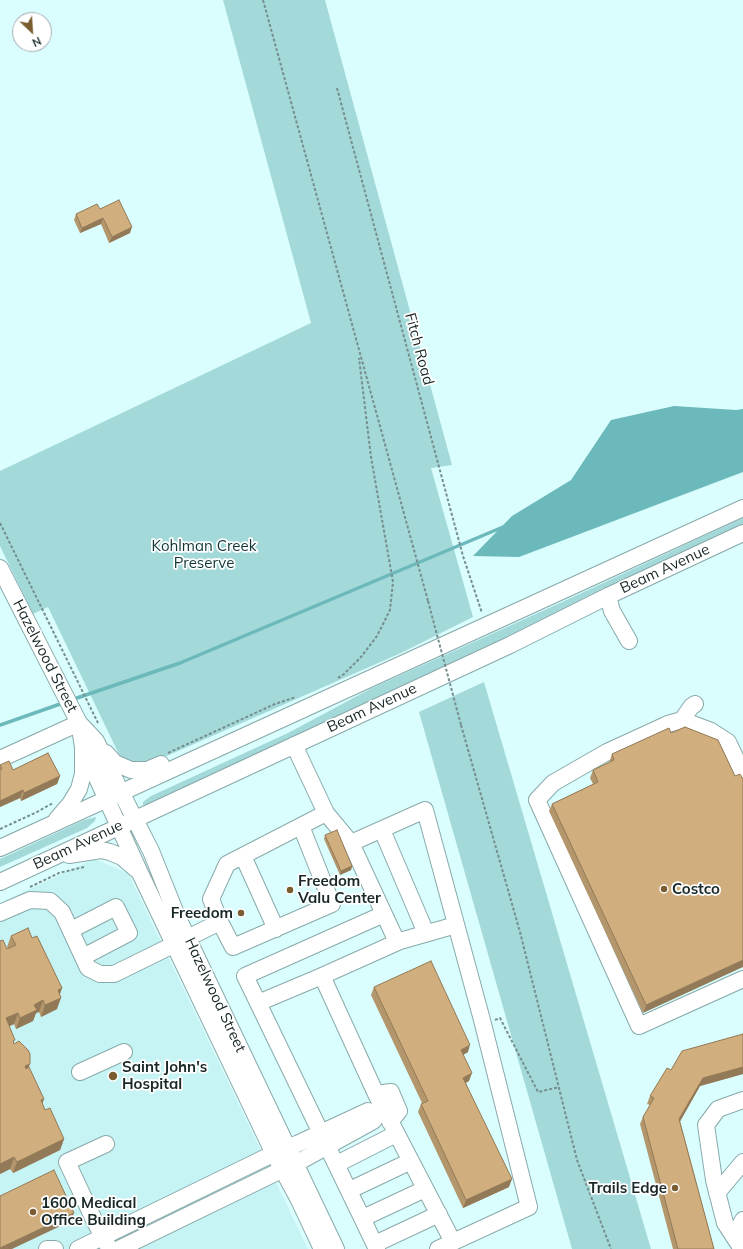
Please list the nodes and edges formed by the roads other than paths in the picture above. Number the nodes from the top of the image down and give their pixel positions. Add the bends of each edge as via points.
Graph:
1 (743, 508) edge
2 (743, 533) edge
3 (0, 568) edge
4 (608, 596) junction
5 (629, 642) dead end
6 (695, 704) dead end
7 (682, 720) junction
8 (79, 723) junction
9 (258, 729) junction
10 (90, 744) junction
11 (294, 745) junction
12 (0, 759) edge
13 (743, 774) edge
14 (114, 795) junction
15 (326, 813) junction
16 (134, 819) junction
17 (52, 824) junction
18 (119, 826) junction
19 (300, 826) junction
20 (382, 830) junction
21 (352, 843) junction
22 (0, 848) edge
23 (243, 856) junction
24 (46, 860) junction
25 (140, 873) junction
26 (0, 882) edge
27 (0, 913) edge
28 (384, 914) junction
29 (220, 922) junction
30 (456, 925) junction
31 (276, 929) junction
32 (71, 930) junction
33 (426, 933) junction
34 (181, 942) junction
35 (397, 942) junction
36 (83, 957) junction
37 (322, 976) junction
38 (743, 979) edge
39 (258, 1003) junction
40 (124, 1052) dead end
41 (80, 1072) dead end
42 (743, 1100) edge
43 (387, 1120) junction
44 (325, 1139) junction
45 (106, 1144) dead end
46 (280, 1150) junction
47 (411, 1161) junction
48 (743, 1162) edge
49 (337, 1164) junction
50 (289, 1167) junction
51 (425, 1189) junction
52 (350, 1190) junction
53 (717, 1193) junction
54 (439, 1214) junction
55 (363, 1218) junction
56 (743, 1220) edge
57 (453, 1242) junction
58 (106, 1243) edge
59 (740, 1244) edge
60 (376, 1247) edge
61 (47, 1249) edge
62 (54, 1249) edge
63 (78, 1249) edge
64 (119, 1249) edge
65 (322, 1249) edge
66 (336, 1249) edge
67 (438, 1249) edge

1 - 9 street, Beam Avenue
2 - 4 street, Beam Avenue
3 - 8 street, Hazelwood Street
4 - 5 street via 612,611
4 - 11 street, Beam Avenue via 510,645
6 - 7 street
7 - 13 street via 711,731 728,742
7 - 38 street via 607,752 553,783 537,800 639,1026
8 - 10 street, Hazelwood Street
8 - 12 street
9 - 10 street via 223,736 146,770 131,770 116,763
9 - 14 street, Beam Avenue
10 - 14 street, Hazelwood Street
10 - 17 street via 79,789 70,804
11 - 15 street
11 - 16 street, Beam Avenue
14 - 16 street, Hazelwood Street
14 - 17 street, Beam Avenue
14 - 18 street, Hazelwood Street
15 - 19 street
15 - 21 street
16 - 18 street, Beam Avenue
16 - 34 street, Hazelwood Street via 151,851 177,916
17 - 22 street, Beam Avenue
18 - 24 street, Beam Avenue
18 - 25 street, Hazelwood Street
19 - 23 street
19 - 31 street via 332,904
20 - 21 street
20 - 30 street via 425,810
20 - 33 street
21 - 28 street
23 - 29 street via 227,864 211,899
23 - 31 street
24 - 25 street via 101,850 122,857
24 - 26 street, Beam Avenue
25 - 34 street, Hazelwood Street
27 - 32 street via 30,900 50,901 62,912
28 - 35 street
28 - 39 street via 245,976
29 - 31 street via 233,947
29 - 34 street
30 - 33 street
30 - 57 street via 529,1207
32 - 36 street
32 - 36 street via 116,907 129,933
33 - 35 street
34 - 36 street via 114,974 100,974 88,968
34 - 46 street, Hazelwood Street
35 - 37 street
37 - 39 street
37 - 43 street
39 - 44 street
40 - 41 street
42 - 53 street via 718,1109 706,1125
43 - 44 street via 368,1111
43 - 47 street
43 - 49 street
44 - 46 street
44 - 49 street
44 - 50 street
45 - 58 street via 67,1162
46 - 50 street, Hazelwood Street
46 - 58 street
47 - 51 street
47 - 52 street
48 - 53 street
49 - 52 street
50 - 64 street
50 - 65 street, Hazelwood Street via 299,1200
50 - 66 street, Hazelwood Street
51 - 54 street
51 - 55 street
52 - 55 street
53 - 59 street via 725,1223
54 - 57 street
54 - 60 street
55 - 60 street
56 - 59 street via 738,1229
57 - 67 street
58 - 63 street
61 - 62 street

